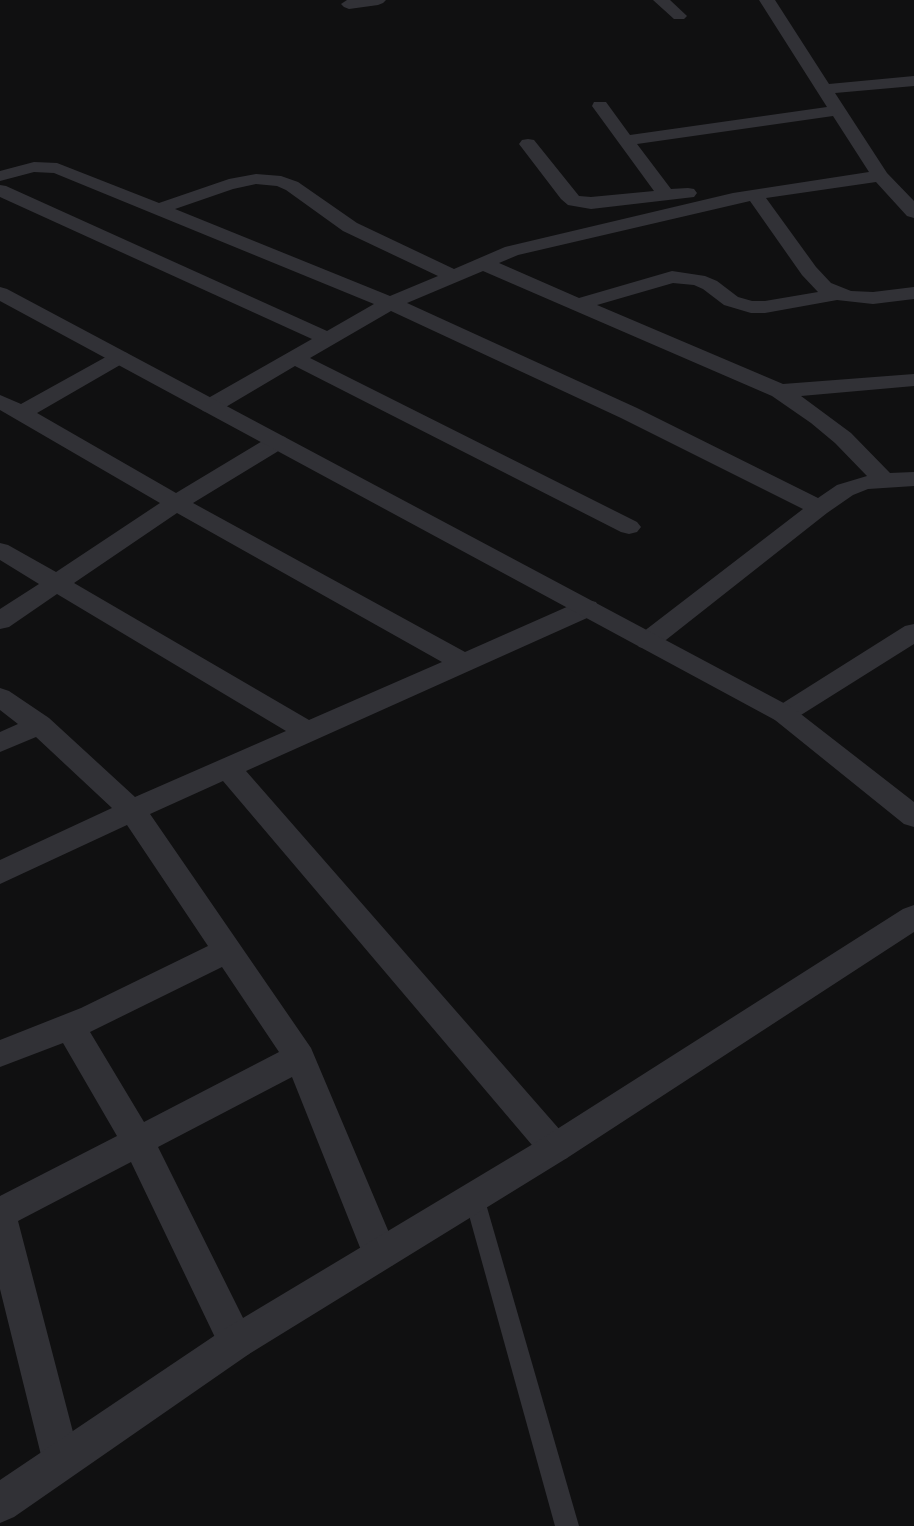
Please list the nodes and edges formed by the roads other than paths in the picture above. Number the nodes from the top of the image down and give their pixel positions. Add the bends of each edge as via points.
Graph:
1 (378, 0) edge
2 (661, 0) edge
3 (767, 0) edge
4 (349, 4) dead end
5 (679, 16) dead end
6 (914, 81) edge
7 (824, 89) junction
8 (600, 106) dead end
9 (838, 110) junction
10 (625, 141) junction
11 (528, 144) dead end
12 (0, 176) edge
13 (880, 176) junction
14 (0, 190) edge
15 (754, 194) junction
16 (666, 195) junction
17 (733, 198) junction
18 (158, 209) junction
19 (914, 212) edge
20 (484, 264) junction
21 (454, 276) junction
22 (0, 293) edge
23 (914, 293) edge
24 (837, 294) junction
25 (390, 303) junction
26 (579, 304) junction
27 (328, 339) junction
28 (120, 358) junction
29 (295, 358) junction
30 (914, 380) edge
31 (780, 391) junction
32 (0, 401) edge
33 (210, 406) junction
34 (22, 413) junction
35 (278, 442) junction
36 (914, 479) edge
37 (884, 480) junction
38 (176, 503) junction
39 (819, 508) junction
40 (629, 527) dead end
41 (0, 550) edge
42 (58, 583) junction
43 (587, 608) junction
44 (0, 620) edge
45 (914, 632) edge
46 (648, 641) junction
47 (464, 663) junction
48 (0, 697) edge
49 (784, 714) junction
50 (39, 725) junction
51 (308, 732) junction
52 (0, 743) edge
53 (228, 768) junction
54 (132, 810) junction
55 (914, 817) edge
56 (0, 873) edge
57 (914, 916) edge
58 (228, 950) junction
59 (70, 1027) junction
60 (0, 1054) edge
61 (300, 1057) junction
62 (138, 1141) junction
63 (555, 1148) junction
64 (474, 1197) junction
65 (0, 1213) edge
66 (0, 1218) edge
67 (380, 1254) junction
68 (236, 1342) junction
69 (61, 1459) junction
70 (0, 1502) edge
71 (567, 1526) edge

1 - 4 street
2 - 5 street
3 - 7 street
6 - 7 street
7 - 9 street
8 - 10 street
9 - 10 street
9 - 13 street
10 - 16 street
11 - 16 street via 574,201 591,203
12 - 18 street via 34,167 56,168
13 - 15 street
13 - 19 street
14 - 27 street
15 - 17 street
15 - 24 street via 809,271 824,287
16 - 17 street via 706,192
17 - 20 street via 512,251
18 - 21 street via 229,184 256,179 281,181 350,226
18 - 25 street
20 - 21 street
20 - 26 street
21 - 25 street
22 - 28 street
23 - 24 street via 873,298
24 - 26 street via 751,307 731,301 698,280 672,277
25 - 27 street
25 - 39 street via 629,413
26 - 31 street
27 - 29 street
28 - 33 street
28 - 34 street
29 - 33 street
29 - 40 street
30 - 31 street
31 - 37 street via 843,438
32 - 34 street
33 - 35 street
34 - 38 street
35 - 38 street
35 - 43 street
36 - 37 street
37 - 39 street via 845,490
38 - 42 street
38 - 47 street
39 - 46 street
41 - 42 street
42 - 44 street
42 - 51 street
43 - 46 street
43 - 47 street
45 - 49 street
46 - 49 street
47 - 51 street
48 - 50 street
49 - 55 street
50 - 52 street
50 - 54 street
51 - 53 street
53 - 54 street
53 - 63 street
54 - 56 street
54 - 58 street
57 - 63 street
58 - 59 street
58 - 61 street
59 - 60 street
59 - 62 street
61 - 62 street
61 - 67 street
62 - 65 street
62 - 68 street
63 - 64 street
64 - 67 street
64 - 71 lane
66 - 69 street
67 - 68 street
68 - 69 street
69 - 70 street

